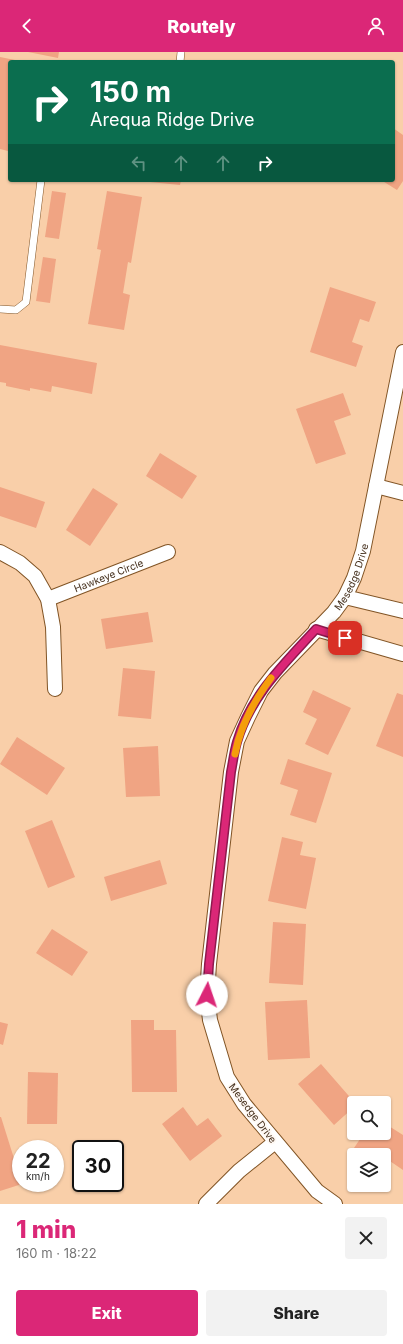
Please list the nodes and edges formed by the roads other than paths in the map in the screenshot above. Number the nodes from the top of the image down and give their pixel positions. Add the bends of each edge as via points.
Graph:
1 (41, 182) edge
2 (0, 309) edge
3 (403, 352) edge
4 (376, 486) junction
5 (403, 493) edge
6 (0, 552) edge
7 (168, 552) dead end
8 (345, 597) junction
9 (48, 599) junction
10 (403, 611) edge
11 (316, 629) junction
12 (403, 654) edge
13 (55, 689) dead end
14 (275, 1142) junction
15 (206, 1204) edge
16 (335, 1204) edge

1 - 2 lane via 26,302 16,310
3 - 4 street, Mesedge Drive
4 - 5 street
4 - 8 street, Mesedge Drive via 363,551
6 - 9 street via 20,563 35,576
7 - 9 street, Hawkeye Circle
8 - 10 street
8 - 11 street, Mesedge Drive
9 - 13 street via 54,627
11 - 12 street
11 - 14 street, Mesedge Drive via 261,691 237,741 231,772 209,964 207,995 210,1020 227,1078
14 - 15 street via 239,1171
14 - 16 street, Mesedge Drive via 317,1191

